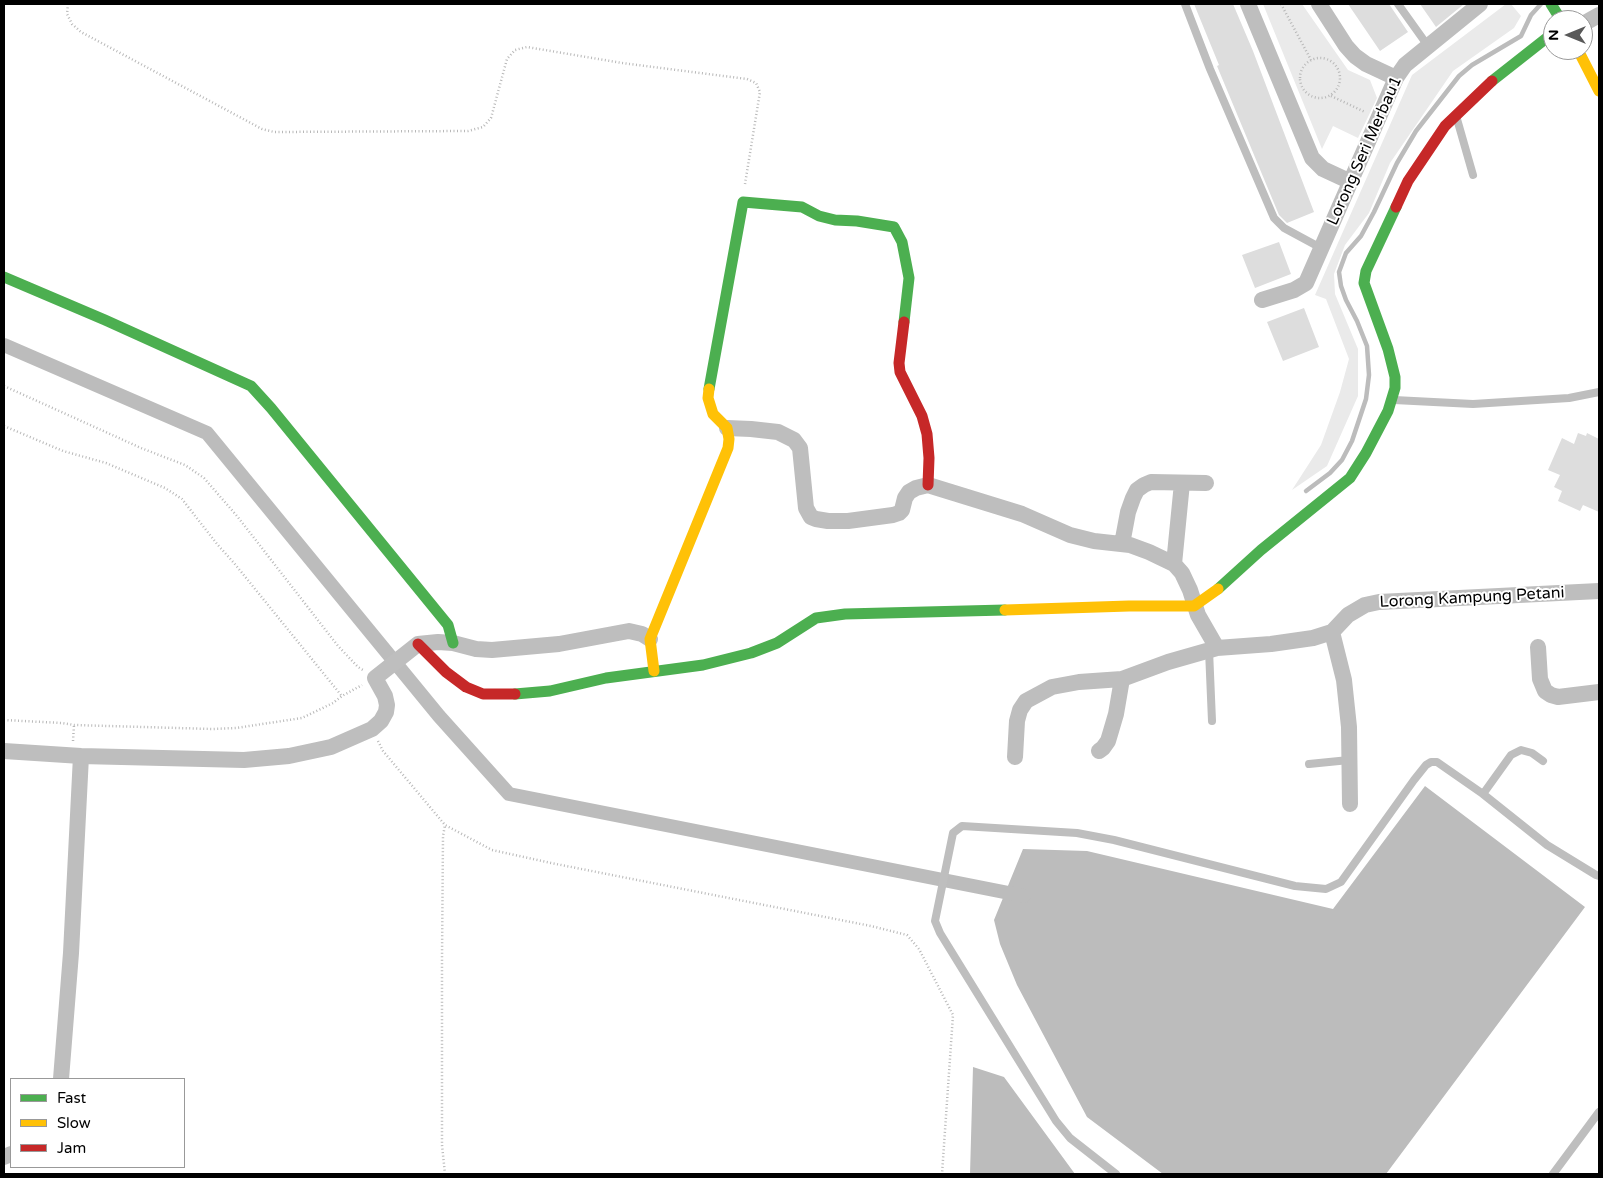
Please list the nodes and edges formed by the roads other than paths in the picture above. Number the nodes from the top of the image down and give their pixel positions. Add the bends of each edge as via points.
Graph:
1 (1185, 4) edge
2 (1248, 4) edge
3 (1319, 4) edge
4 (1398, 4) edge
5 (1480, 4) edge
6 (1543, 41) edge
7 (1428, 46) junction
8 (1584, 60) edge
9 (1396, 78) junction
10 (1598, 86) edge
11 (1456, 115) junction
12 (1473, 175) dead end
13 (1351, 182) junction
14 (1321, 248) junction
15 (4, 277) edge
16 (1262, 300) dead end
17 (1599, 392) edge
18 (1392, 400) junction
19 (727, 428) junction
20 (1182, 483) junction
21 (1206, 484) dead end
22 (928, 485) junction
23 (1122, 544) junction
24 (1174, 564) junction
25 (1599, 591) edge
26 (1194, 606) junction
27 (1332, 632) junction
28 (650, 639) junction
29 (453, 643) junction
30 (415, 646) junction
31 (1538, 646) dead end
32 (1213, 649) junction
33 (654, 671) junction
34 (1122, 679) junction
35 (1599, 692) edge
36 (1212, 721) dead end
37 (4, 751) edge
38 (1099, 751) dead end
39 (81, 756) junction
40 (1015, 757) dead end
41 (1349, 760) junction
42 (1543, 761) dead end
43 (1309, 764) dead end
44 (1484, 794) junction
45 (1350, 804) dead end
46 (1599, 876) edge
47 (60, 1078) edge
48 (1599, 1112) edge
49 (1116, 1174) edge
50 (1553, 1174) edge

1 - 14 lane via 1274,218 1284,228
2 - 13 street via 1312,158 1323,169
3 - 9 street via 1355,56
4 - 7 lane
5 - 7 street, Lorong Seri Merbau1
6 - 11 street via 1486,86
7 - 9 street, Lorong Seri Merbau1 via 1405,65
8 - 10 street
9 - 13 street, Lorong Seri Merbau1
11 - 12 lane
11 - 18 street via 1408,180 1366,271 1364,283 1395,377
13 - 14 street, Lorong Seri Merbau1
14 - 16 street, Lorong Seri Merbau1 via 1306,283
15 - 29 street via 251,386 448,625
17 - 18 lane via 1569,398 1473,404
18 - 26 street via 1350,478
19 - 22 street via 778,432 794,440 800,448 806,508 816,519 848,521 893,515 902,510 909,492
19 - 22 street via 713,414 708,398 743,202 802,207 835,220 894,227 902,242 909,278 900,372 922,416 927,434
19 - 28 street via 728,448
20 - 21 street
20 - 23 street via 1151,482 1137,490 1128,512
20 - 24 street
22 - 23 street via 1022,514 1070,535
23 - 24 street
24 - 26 street via 1182,573
25 - 27 street, Lorong Kampung Petani via 1379,602 1348,615
26 - 32 street
26 - 33 street via 845,614 816,618 777,643 751,653 703,665
27 - 32 street, Lorong Kampung Petani via 1296,641
27 - 41 street via 1344,680
28 - 29 street via 629,631 560,644 492,650
28 - 33 street
29 - 30 street
30 - 33 street via 466,688 483,694 550,691
30 - 39 street via 378,676 387,705 384,717 372,729 331,747 289,756 244,760
31 - 35 street via 1540,679 1545,691 1558,696
32 - 34 street, Lorong Kampung Petani
32 - 36 lane
34 - 38 street via 1108,741
34 - 40 street, Lorong Kampung Petani via 1052,687 1026,701 1017,721
37 - 39 street
39 - 47 street via 71,953
41 - 43 lane
41 - 45 street
42 - 44 lane via 1521,750 1511,755
44 - 46 lane via 1547,845
44 - 49 lane via 1437,762 1426,765 1341,882 1326,889 1295,886 1077,833 962,826 953,833 934,921 1056,1121 1070,1138
48 - 50 lane

